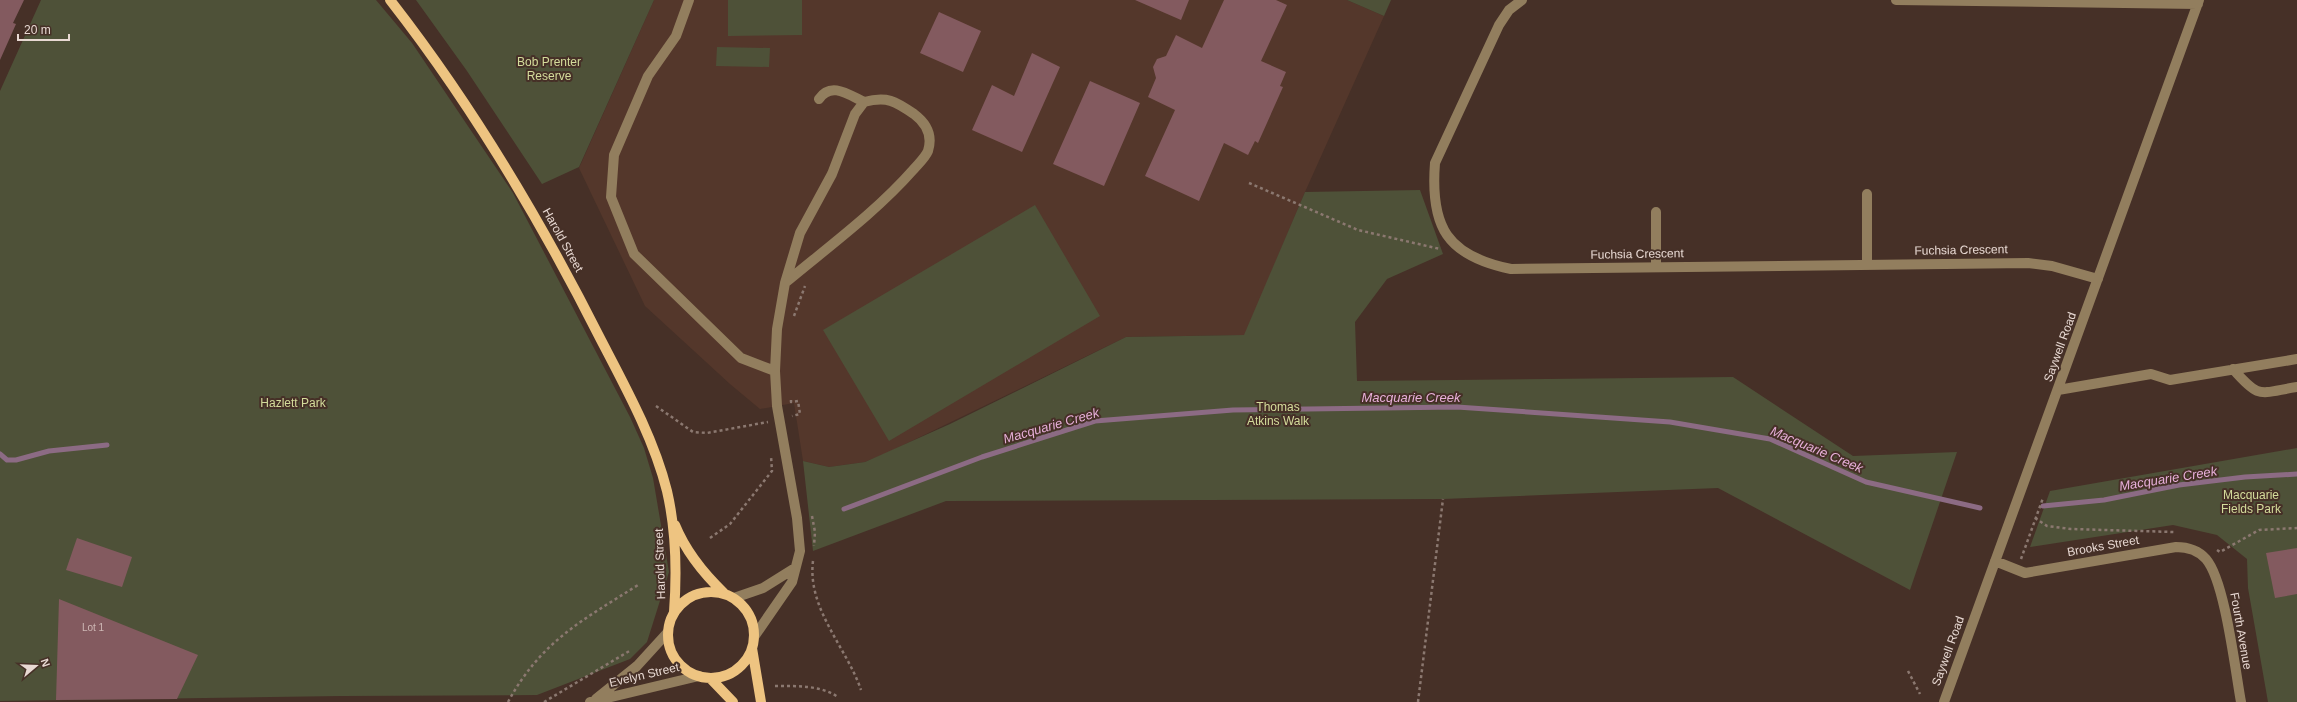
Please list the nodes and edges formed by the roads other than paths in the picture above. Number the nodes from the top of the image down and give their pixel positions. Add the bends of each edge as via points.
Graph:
1 (390, 0) edge
2 (689, 0) edge
3 (1522, 0) edge
4 (1896, 0) edge
5 (2198, 2) edge
6 (818, 98) dead end
7 (864, 102) junction
8 (1867, 194) dead end
9 (1656, 212) dead end
10 (1867, 264) junction
11 (1656, 266) junction
12 (2098, 279) junction
13 (785, 283) junction
14 (2297, 359) edge
15 (2233, 370) junction
16 (775, 371) junction
17 (2297, 387) edge
18 (2058, 390) junction
19 (672, 515) junction
20 (1995, 561) junction
21 (2212, 567) joint
22 (795, 568) junction
23 (724, 593) junction
24 (734, 598) junction
25 (674, 612) junction
26 (668, 632) junction
27 (754, 637) junction
28 (752, 648) junction
29 (699, 676) junction
30 (710, 678) junction
31 (592, 701) edge
32 (733, 702) edge
33 (761, 702) edge
34 (1944, 702) edge
35 (2240, 702) edge

1 - 19 main road, Harold Street via 492,146 576,290 621,378 654,453 667,490
2 - 16 street via 676,36 648,76 614,155 611,197 634,254 741,358
3 - 11 street, Fuchsia Crescent via 1509,10 1499,25 1434,163 1435,209 1444,234 1464,252 1488,264 1511,269
4 - 5 street
5 - 12 street, Saywell Road
6 - 7 street via 828,91 841,90
7 - 13 street via 855,114 832,174 800,234
7 - 13 street via 876,99 895,101 920,119 927,126 930,139 927,151 905,179 871,211
8 - 10 street
9 - 11 street
10 - 11 street, Fuchsia Crescent
10 - 12 street, Fuchsia Crescent via 2028,263 2052,266
12 - 18 street, Saywell Road
13 - 16 street via 777,329
14 - 15 street
15 - 17 street via 2258,393
15 - 18 street via 2170,380 2151,374
16 - 22 street via 777,406 797,518 800,551
18 - 20 street, Saywell Road
19 - 23 main road, Harold Street via 686,548
19 - 25 main road, Harold Street via 676,570
20 - 21 street, Brooks Street via 2025,573 2187,547 2197,551
20 - 34 street, Saywell Road
21 - 35 street, Fourth Avenue via 2221,591
22 - 24 street via 763,588
22 - 27 street via 792,582
23 - 24 main road
23 - 25 main road via 701,593 681,603
24 - 27 main road via 750,616
25 - 26 main road
26 - 29 main road via 671,651 676,660
26 - 31 street, Evelyn Street via 637,666
27 - 28 main road
28 - 30 main road via 736,670 721,677
28 - 33 main road
29 - 30 main road
29 - 31 street, Evelyn Street
30 - 32 main road

